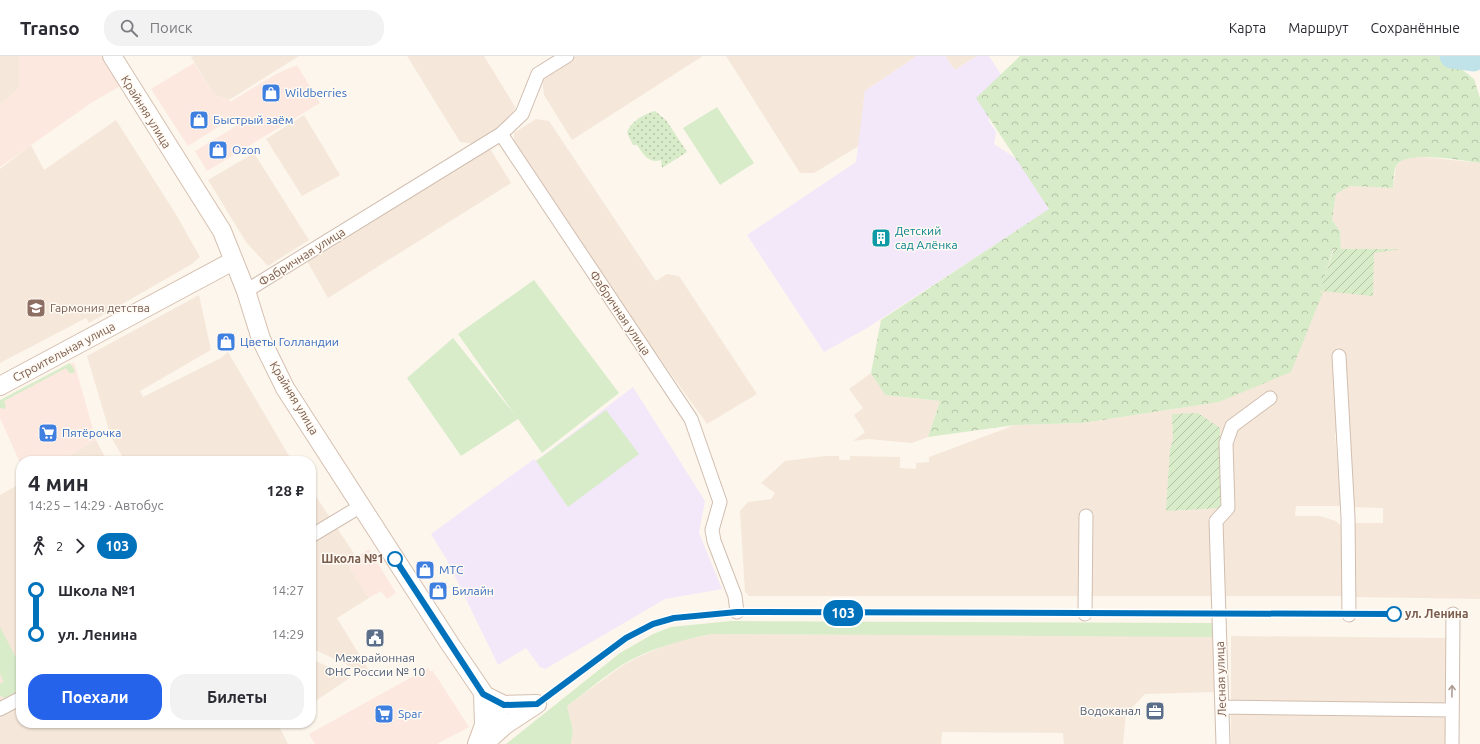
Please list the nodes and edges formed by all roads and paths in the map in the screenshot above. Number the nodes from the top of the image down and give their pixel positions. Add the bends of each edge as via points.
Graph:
1 (112, 56) edge
2 (568, 56) edge
3 (500, 134) junction
4 (234, 261) junction
5 (246, 291) junction
6 (1339, 356) dead end
7 (0, 386) edge
8 (1270, 398) dead end
9 (361, 506) junction
10 (1086, 516) dead end
11 (316, 533) edge
12 (737, 612) dead end
13 (1085, 614) dead end
14 (1453, 614) dead end
15 (1349, 615) dead end
16 (483, 694) junction
17 (16, 701) edge
18 (1222, 707) junction
19 (0, 709) edge
20 (1452, 710) junction
21 (505, 725) junction
22 (478, 744) edge
23 (484, 744) edge
24 (1223, 744) edge
25 (1452, 744) edge

1 - 4 main road, Крайняя улица via 222,231
2 - 3 street, Фабричная улица via 538,74 522,114
3 - 5 street, Фабричная улица
3 - 12 street, Фабричная улица via 691,419 720,502 712,530 735,596
4 - 5 main road, Крайняя улица
4 - 7 main road, Строительная улица
5 - 9 main road, Крайняя улица via 257,329 275,371
6 - 15 street via 1348,517
8 - 18 street, Лесная улица via 1232,426 1226,443 1228,508 1216,521
9 - 11 street
9 - 16 main road, Крайняя улица
10 - 13 street
20 -> 14 street
16 - 21 main road, Крайняя улица
16 - 21 main road via 504,705 537,704
16 - 22 main road via 484,725
17 - 19 street
18 - 20 street
18 - 24 street, Лесная улица
20 - 25 street
21 - 23 main road

